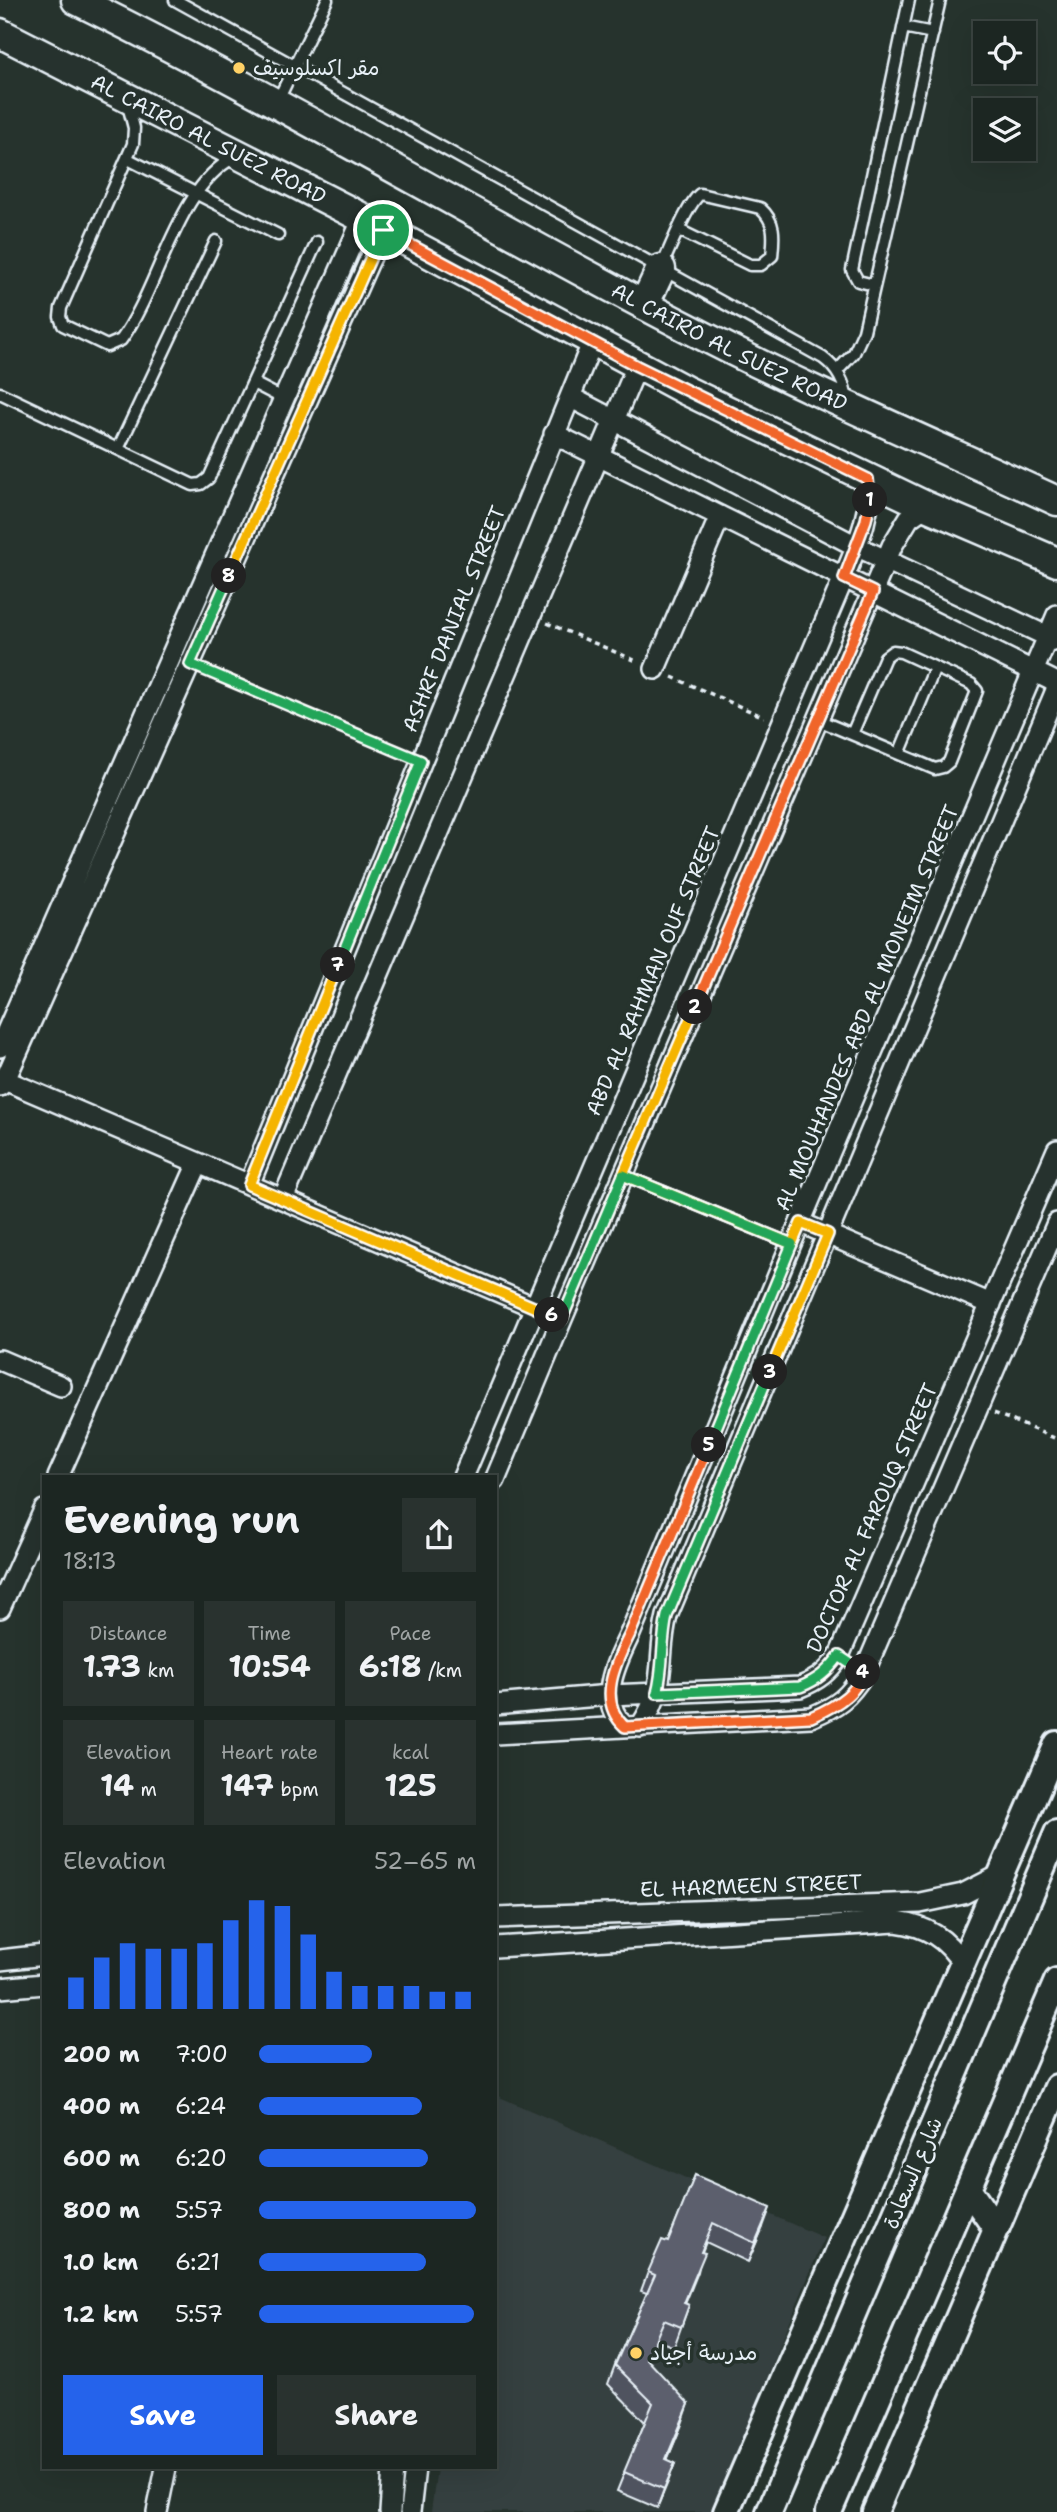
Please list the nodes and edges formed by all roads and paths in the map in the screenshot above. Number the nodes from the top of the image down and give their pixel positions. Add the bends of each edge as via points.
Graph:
1 (76, 0) edge
2 (175, 0) edge
3 (327, 0) edge
4 (909, 0) edge
5 (940, 0) edge
6 (903, 27) junction
7 (0, 33) edge
8 (933, 33) junction
9 (295, 65) junction
10 (125, 98) junction
11 (276, 102) junction
12 (239, 155) junction
13 (128, 159) junction
14 (196, 193) junction
15 (373, 224) junction
16 (679, 230) junction
17 (278, 234) dead end
18 (216, 241) dead end
19 (317, 242) dead end
20 (661, 269) junction
21 (874, 285) junction
22 (644, 305) junction
23 (592, 343) junction
24 (637, 366) junction
25 (837, 371) junction
26 (253, 383) junction
27 (0, 393) edge
28 (570, 397) junction
29 (284, 398) junction
30 (847, 405) junction
31 (614, 420) junction
32 (555, 434) junction
33 (118, 449) junction
34 (599, 456) junction
35 (868, 479) junction
36 (1057, 501) edge
37 (926, 506) junction
38 (720, 516) junction
39 (856, 546) junction
40 (886, 560) junction
41 (1057, 562) edge
42 (844, 578) junction
43 (873, 592) junction
44 (1057, 615) edge
45 (1052, 639) edge
46 (190, 664) junction
47 (935, 668) junction
48 (655, 669) dead end
49 (1033, 671) junction
50 (1057, 685) edge
51 (818, 719) junction
52 (852, 734) junction
53 (899, 754) junction
54 (421, 761) junction
55 (0, 1047) edge
56 (2, 1082) edge
57 (1057, 1150) edge
58 (198, 1163) junction
59 (623, 1175) junction
60 (249, 1185) junction
61 (283, 1199) junction
62 (801, 1223) junction
63 (1057, 1223) edge
64 (828, 1234) junction
65 (792, 1244) junction
66 (991, 1304) junction
67 (534, 1307) junction
68 (562, 1319) junction
69 (0, 1360) edge
70 (61, 1386) dead end
71 (977, 1406) junction
72 (1057, 1439) edge
73 (59, 1475) edge
74 (464, 1475) edge
75 (497, 1475) edge
76 (42, 1514) edge
77 (0, 1608) edge
78 (839, 1656) junction
79 (864, 1673) junction
80 (657, 1693) junction
81 (610, 1695) junction
82 (497, 1705) edge
83 (632, 1727) junction
84 (497, 1734) edge
85 (1057, 1744) edge
86 (1057, 1833) edge
87 (1002, 1874) junction
88 (497, 1918) edge
89 (497, 1947) edge
90 (42, 1955) edge
91 (0, 1960) edge
92 (963, 1964) junction
93 (1057, 1981) edge
94 (42, 1984) edge
95 (0, 1988) edge
96 (1057, 2087) edge
97 (922, 2152) junction
98 (872, 2175) junction
99 (968, 2189) junction
100 (996, 2229) junction
101 (166, 2469) edge
102 (393, 2469) edge
103 (415, 2469) edge
104 (158, 2512) edge
105 (390, 2512) edge
106 (410, 2512) edge
107 (726, 2512) edge
108 (769, 2512) edge
109 (829, 2512) edge
110 (875, 2512) edge

1 - 11 main road, AL CAIRO AL SUEZ ROAD
2 - 9 lane
3 - 9 lane
4 - 6 lane
5 - 8 lane
6 - 8 lane
6 - 21 lane via 852,270 858,281
7 - 10 main road, AL CAIRO AL SUEZ ROAD
8 - 21 lane
9 - 11 lane
9 - 20 lane
10 - 12 main road, AL CAIRO AL SUEZ ROAD
10 - 13 lane via 134,128
11 - 22 main road, AL CAIRO AL SUEZ ROAD
12 - 14 lane via 214,170
12 - 15 main road, AL CAIRO AL SUEZ ROAD
13 - 14 lane
13 - 14 lane via 61,308 63,325 107,346 121,340
14 - 17 lane
15 - 23 main road, AL CAIRO AL SUEZ ROAD
15 - 29 street
15 - 46 street
16 - 16 lane via 700,194 760,208 774,230 772,256 761,265 750,265
16 - 20 lane
18 - 33 lane
19 - 26 lane
20 - 22 main road
20 - 25 lane via 802,346
21 - 25 lane via 860,342
22 - 30 main road, AL CAIRO AL SUEZ ROAD
23 - 24 main road, AL CAIRO AL SUEZ ROAD
23 - 28 street, ASHRF DANIAL STREET
24 - 31 street
24 - 35 main road, AL CAIRO AL SUEZ ROAD
25 - 30 lane
26 - 29 lane
26 - 33 lane via 209,478 201,484 193,485
27 - 33 lane
28 - 31 street
28 - 32 street, ASHRF DANIAL STREET
29 - 55 street
30 - 36 main road, AL CAIRO AL SUEZ ROAD
31 - 34 street
31 - 39 street
32 - 34 street
32 - 54 street, ASHRF DANIAL STREET
34 - 38 street
34 - 61 street
35 - 37 main road, AL CAIRO AL SUEZ ROAD
35 - 39 street, ABD AL RAHMAN OUF STREET via 870,499
37 - 40 street via 909,518
37 - 41 main road, AL CAIRO AL SUEZ ROAD
38 - 42 street
38 - 48 street
39 - 40 street
39 - 42 street, ABD AL RAHMAN OUF STREET
40 - 43 street
40 - 45 street
42 - 43 street
42 - 67 street, ABD AL RAHMAN OUF STREET
43 - 49 street
43 - 51 street
44 - 45 street, AL MOUHANDES ABD AL MONEIM STREET
45 - 49 street, AL MOUHANDES ABD AL MONEIM STREET
46 - 54 path
46 - 56 street
47 - 52 lane via 901,652 885,657
47 - 53 lane
47 - 53 lane via 977,691 949,762 935,769
49 - 50 street
49 - 62 street, AL MOUHANDES ABD AL MONEIM STREET
50 - 64 street
51 - 52 lane
51 - 59 street
52 - 53 lane
54 - 60 street, ASHRF DANIAL STREET
56 - 58 street
57 - 66 street, DOCTOR AL FAROUQ STREET
58 - 60 street
58 - 73 street
59 - 65 path
59 - 68 street
60 - 61 street
61 - 67 street
62 - 64 street
62 - 65 street, AL MOUHANDES ABD AL MONEIM STREET
63 - 71 street
64 - 66 street
64 - 80 street via 667,1616
65 - 81 street, AL MOUHANDES ABD AL MONEIM STREET via 618,1658
66 - 78 street, DOCTOR AL FAROUQ STREET
67 - 68 street
67 - 74 street, ABD AL RAHMAN OUF STREET
68 - 75 street
69 - 70 street
71 - 72 path
71 - 79 street
76 - 77 street
78 - 79 street
78 - 80 street, DOCTOR AL FAROUQ STREET via 822,1675 800,1687
79 - 83 street via 852,1693 811,1717
80 - 81 street, DOCTOR AL FAROUQ STREET
80 - 83 street
81 - 82 street, DOCTOR AL FAROUQ STREET
81 - 83 street via 613,1713
83 - 84 street
85 - 87 street
86 - 97 street, شارع السعادة
87 - 88 street, EL HARMEEN STREET via 963,1894 920,1903
87 - 92 street
89 - 92 street, EL HARMEEN STREET via 896,1922 943,1938
90 - 91 street
92 - 98 street
93 - 99 street
94 - 95 street
96 - 100 street
97 - 98 street
97 - 108 street, شارع السعادة
98 - 107 street
99 - 100 street
99 - 109 street
100 - 110 street
101 - 104 street
102 - 105 street
103 - 106 street

